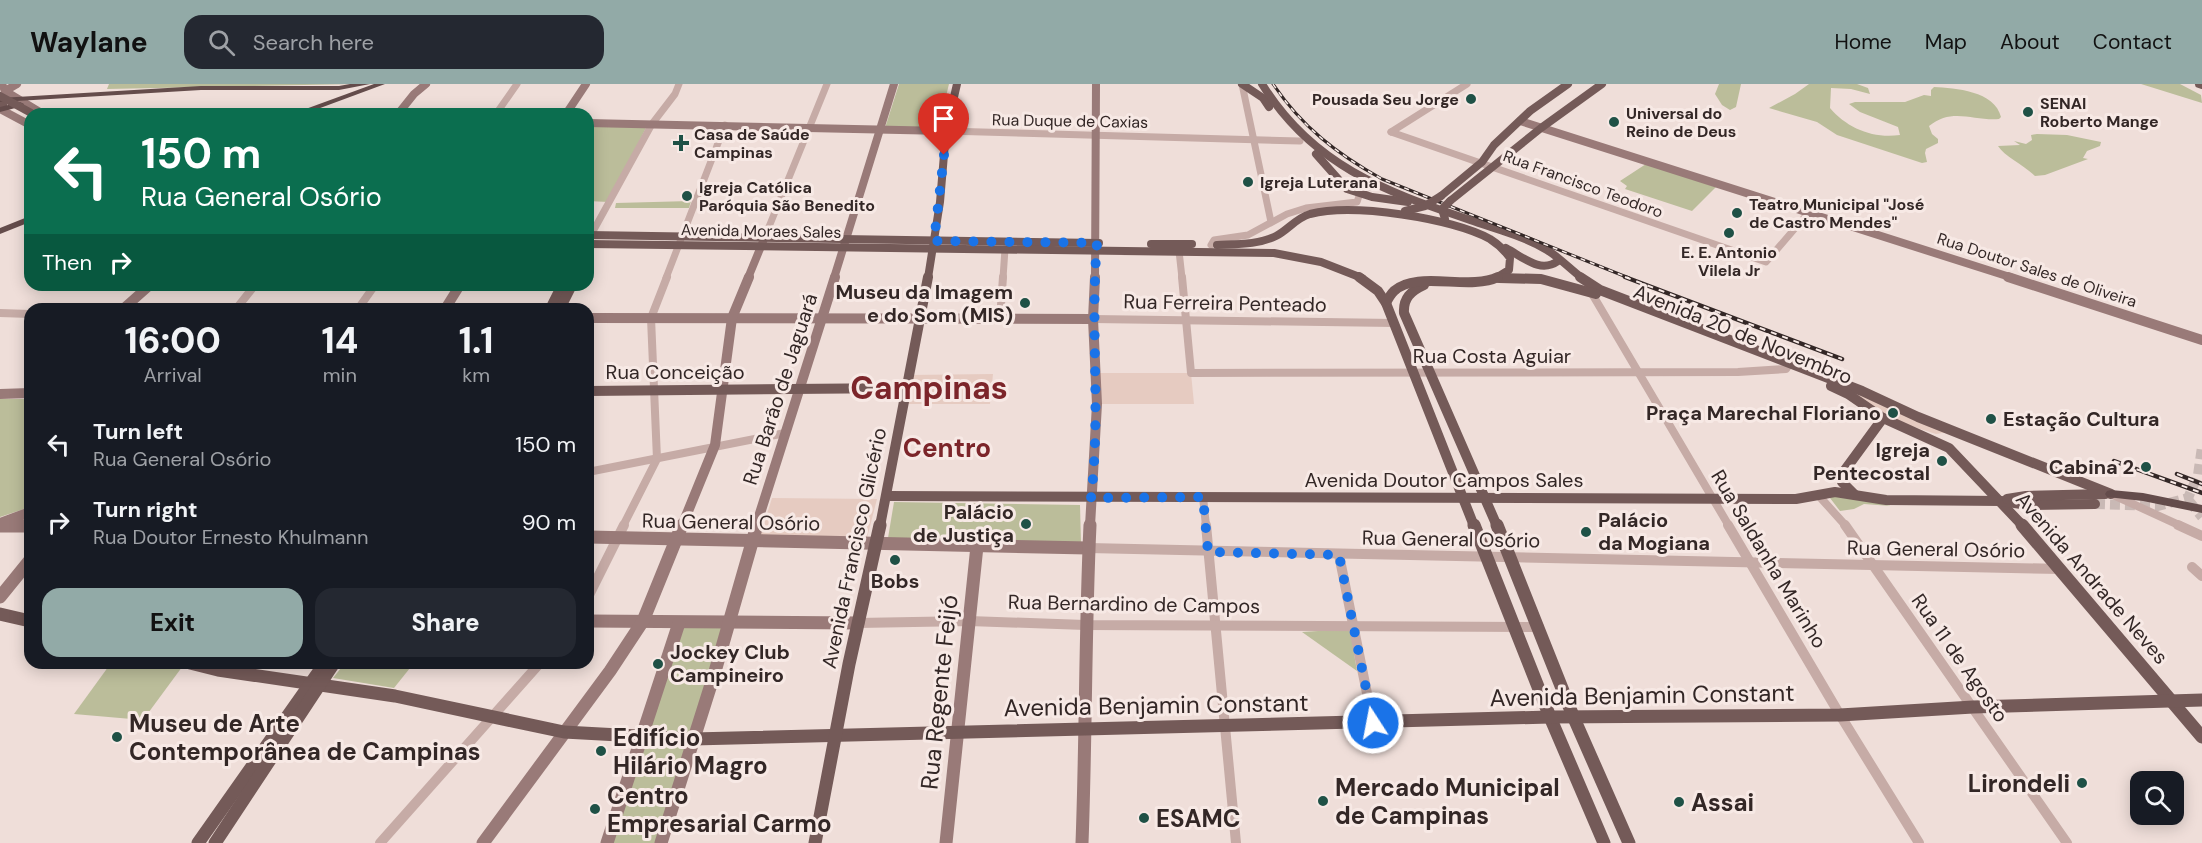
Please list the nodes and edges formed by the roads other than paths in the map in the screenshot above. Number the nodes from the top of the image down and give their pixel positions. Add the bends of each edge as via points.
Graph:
1 (17, 84) edge
2 (381, 84) edge
3 (426, 84) edge
4 (517, 84) edge
5 (586, 84) edge
6 (679, 84) edge
7 (827, 84) edge
8 (894, 84) edge
9 (957, 84) edge
10 (1096, 84) edge
11 (1262, 84) edge
12 (1467, 84) edge
13 (1568, 84) edge
14 (1602, 84) edge
15 (1243, 85) edge
16 (367, 86) edge
17 (1, 100) edge
18 (21, 101) junction
19 (24, 108) edge
20 (30, 108) edge
21 (311, 108) edge
22 (403, 108) edge
23 (500, 108) edge
24 (570, 108) edge
25 (24, 111) edge
26 (24, 115) edge
27 (14, 116) junction
28 (24, 122) edge
29 (594, 123) edge
30 (1519, 123) junction
31 (652, 124) junction
32 (725, 125) junction
33 (809, 127) junction
34 (1537, 127) junction
35 (878, 130) junction
36 (946, 131) junction
37 (1094, 135) junction
38 (1255, 139) junction
39 (1300, 141) junction
40 (1482, 162) junction
41 (1493, 166) junction
42 (1378, 185) junction
43 (1360, 195) junction
44 (1809, 212) junction
45 (1377, 213) junction
46 (24, 221) edge
47 (1272, 222) junction
48 (1290, 225) junction
49 (1457, 227) junction
50 (0, 231) edge
51 (594, 232) edge
52 (594, 239) edge
53 (1491, 240) junction
54 (680, 241) junction
55 (763, 243) junction
56 (847, 244) junction
57 (933, 245) junction
58 (1211, 245) junction
59 (1097, 247) junction
60 (1005, 249) junction
61 (1179, 251) junction
62 (1223, 251) junction
63 (1558, 261) junction
64 (1496, 278) junction
65 (1430, 283) junction
66 (1588, 288) junction
67 (143, 291) edge
68 (250, 291) edge
69 (130, 303) edge
70 (241, 303) edge
71 (1386, 303) junction
72 (0, 313) edge
73 (24, 314) edge
74 (594, 318) edge
75 (651, 318) junction
76 (732, 318) junction
77 (820, 318) junction
78 (919, 318) junction
79 (1000, 319) junction
80 (1093, 319) junction
81 (1186, 321) junction
82 (1394, 323) junction
83 (2202, 340) edge
84 (1788, 366) junction
85 (1412, 372) junction
86 (1431, 372) junction
87 (1637, 372) junction
88 (906, 388) junction
89 (798, 389) junction
90 (653, 390) junction
91 (722, 390) junction
92 (594, 391) edge
93 (24, 393) edge
94 (0, 394) edge
95 (1918, 417) junction
96 (1883, 418) junction
97 (1909, 430) junction
98 (785, 433) junction
99 (715, 446) junction
100 (1949, 448) junction
101 (2007, 453) junction
102 (657, 459) junction
103 (594, 471) edge
104 (2111, 494) junction
105 (887, 496) junction
106 (1819, 496) junction
107 (1857, 496) junction
108 (1203, 497) junction
109 (1464, 497) junction
110 (1091, 498) junction
111 (1486, 498) junction
112 (1712, 499) junction
113 (2001, 501) junction
114 (2094, 504) tunnel mouth
115 (2202, 509) tunnel mouth
116 (24, 515) edge
117 (0, 525) edge
118 (24, 526) edge
119 (2202, 536) edge
120 (594, 537) edge
121 (617, 538) junction
122 (677, 539) junction
123 (753, 540) junction
124 (876, 542) junction
125 (977, 546) junction
126 (1088, 548) junction
127 (1208, 552) junction
128 (1339, 555) junction
129 (1487, 559) junction
130 (1509, 560) junction
131 (1751, 564) junction
132 (24, 567) edge
133 (1875, 567) junction
134 (2197, 567) edge
135 (2061, 569) junction
136 (2202, 576) edge
137 (594, 585) edge
138 (0, 597) edge
139 (0, 614) edge
140 (24, 620) edge
141 (594, 621) edge
142 (643, 621) junction
143 (969, 621) junction
144 (729, 622) junction
145 (679, 623) junction
146 (858, 623) junction
147 (1215, 624) junction
148 (1085, 625) junction
149 (1354, 626) junction
150 (1514, 627) junction
151 (1539, 627) junction
152 (214, 669) edge
153 (322, 669) edge
154 (328, 669) edge
155 (535, 669) edge
156 (314, 684) junction
157 (2202, 700) edge
158 (2172, 702) junction
159 (1973, 707) junction
160 (1840, 715) junction
161 (1574, 716) junction
162 (1550, 717) junction
163 (492, 718) junction
164 (1373, 723) junction
165 (1225, 725) junction
166 (1086, 729) junction
167 (564, 732) junction
168 (959, 732) junction
169 (835, 735) junction
170 (643, 736) junction
171 (2202, 737) edge
172 (693, 739) junction
173 (198, 843) edge
174 (215, 843) edge
175 (380, 843) edge
176 (483, 843) edge
177 (607, 843) edge
178 (662, 843) edge
179 (815, 843) edge
180 (946, 843) edge
181 (1082, 843) edge
182 (1236, 843) edge
183 (1604, 843) edge
184 (1629, 843) edge
185 (1919, 843) edge
186 (2067, 843) edge

1 - 17 main road
2 - 16 highway
3 - 22 main road
4 - 23 street
5 - 24 main road
6 - 31 street
7 - 33 street
8 - 35 main road, Rua Barão de Jaguará
9 - 36 main road, Avenida Francisco Glicério
10 - 37 main road
11 - 15 main road
11 - 42 main road via 1284,117 1305,138
12 - 40 street, Rua Francisco Teodoro via 1391,132
13 - 30 main road
14 - 34 main road
15 - 38 street
15 - 39 main road via 1263,98
16 - 18 highway via 201,88
16 - 21 highway
17 - 18 highway
17 - 18 main road
17 - 19 main road, bridge
17 - 26 main road
17 - 27 main road
18 - 20 main road
25 - 27 main road
27 - 28 main road
29 - 31 main road, Rua Duque de Caxias
30 - 34 main road, Rua Doutor Sales de Oliveira
30 - 40 main road
31 - 32 main road, Rua Duque de Caxias
31 - 51 street
32 - 33 main road, Rua Duque de Caxias
32 - 54 street
33 - 35 main road, Rua Duque de Caxias
33 - 55 street
34 - 41 main road
34 - 44 main road, Rua Doutor Sales de Oliveira
35 - 36 main road, Rua Duque de Caxias
35 - 56 main road, Rua Barão de Jaguará
36 - 37 street, Rua Duque de Caxias
36 - 57 main road, Avenida Francisco Glicério
37 - 38 street, Rua Duque de Caxias
37 - 59 main road
38 - 39 street, Rua Duque de Caxias
38 - 47 street
39 - 43 main road via 1321,158 1340,183
40 - 41 street, Rua Francisco Teodoro
40 - 45 main road, bridge via 1441,196 1415,209
41 - 44 street, Rua Francisco Teodoro via 1766,262
41 - 49 main road, bridge via 1443,207 1444,219
42 - 43 street via 1363,189
42 - 66 main road via 1540,246 1564,260
43 - 47 street via 1357,202 1300,210
43 - 63 main road via 1431,208 1532,246
44 - 83 main road, Rua Doutor Sales de Oliveira
45 - 48 main road via 1329,211 1304,216
45 - 49 main road
46 - 50 highway
47 - 58 street via 1248,235 1214,240
48 - 58 main road via 1258,242
48 - 62 main road via 1274,244
49 - 53 main road
52 - 54 main road, Avenida Moraes Sales
53 - 63 main road via 1547,268
53 - 64 main road via 1507,253 1511,264 1504,275
54 - 55 main road, Avenida Moraes Sales
54 - 75 street
55 - 56 main road, Avenida Moraes Sales
55 - 76 main road
56 - 57 main road, Avenida Moraes Sales
56 - 77 main road, Rua Barão de Jaguará
57 - 59 main road
57 - 60 main road
57 - 78 main road, Avenida Francisco Glicério
58 - 59 main road
59 - 60 main road
59 - 61 main road
59 - 80 main road
60 - 79 street
61 - 62 main road
61 - 81 street
62 - 71 main road via 1287,255 1362,277 1375,286
63 - 66 main road
64 - 65 main road via 1470,283
64 - 66 main road via 1541,279
65 - 71 main road via 1398,286
65 - 86 main road via 1408,293 1403,306
66 - 84 main road, Avenida 20 de Novembro
66 - 87 street, Rua Saldanha Marinho
67 - 69 main road
68 - 70 street
71 - 82 main road
72 - 73 street
74 - 75 main road, Rua Ferreira Penteado
75 - 76 main road, Rua Ferreira Penteado
75 - 90 street
76 - 77 main road, Rua Ferreira Penteado
76 - 91 main road
77 - 78 main road, Rua Ferreira Penteado
77 - 89 main road, Rua Barão de Jaguará
78 - 79 main road, Rua Ferreira Penteado
78 - 88 main road, Avenida Francisco Glicério
79 - 80 main road, Rua Ferreira Penteado
80 - 81 street, Rua Ferreira Penteado
80 - 110 main road via 1097,404
81 - 82 street, Rua Ferreira Penteado
81 - 85 street, Rua Costa Aguiar via 1191,373
82 - 85 main road
84 - 87 street, Rua Costa Aguiar via 1738,372
84 - 95 main road, Avenida 20 de Novembro via 1862,391
84 - 96 main road, Avenida 20 de Novembro via 1848,394
85 - 86 street, Rua Costa Aguiar
85 - 109 main road
86 - 87 street, Rua Costa Aguiar
86 - 111 main road
87 - 112 street, Rua Saldanha Marinho
88 - 89 main road, Rua Conceição
88 - 105 main road, Avenida Francisco Glicério
89 - 91 main road, Rua Conceição
89 - 98 main road, Rua Barão de Jaguará
90 - 91 main road, Rua Conceição
90 - 92 main road, Rua Conceição
90 - 102 street
91 - 99 main road
93 - 94 main road
95 - 97 main road via 1920,426
95 - 101 main road, Avenida 20 de Novembro
96 - 97 main road, Avenida 20 de Novembro
96 - 107 main road via 1842,474 1842,482
97 - 100 main road, Avenida 20 de Novembro
98 - 99 street
98 - 123 main road, Rua Barão de Jaguará
99 - 102 street
99 - 122 main road
100 - 101 main road via 1960,439
100 - 113 main road, Avenida Andrade Neves
101 - 104 main road
102 - 103 street
102 - 121 street
104 - 113 main road, Avenida Doutor Campos Sales via 2026,496
104 - 115 highway
104 - 119 street
105 - 110 main road, Avenida Doutor Campos Sales
105 - 124 main road, Avenida Francisco Glicério
106 - 107 main road, Avenida Doutor Campos Sales via 1835,492
106 - 112 main road, Avenida Doutor Campos Sales via 1796,500
106 - 133 street, Rua 11 de Agosto
107 - 113 main road, Avenida Doutor Campos Sales
108 - 109 main road, Avenida Doutor Campos Sales
108 - 110 main road, Avenida Doutor Campos Sales
108 - 127 street
109 - 111 main road, Avenida Doutor Campos Sales
109 - 129 main road
110 - 126 main road
111 - 112 main road, Avenida Doutor Campos Sales
111 - 130 main road
112 - 131 street, Rua Saldanha Marinho
113 - 114 main road, Avenida Doutor Campos Sales via 2028,505
113 - 135 main road, Avenida Andrade Neves
116 - 117 main road
117 - 118 main road
120 - 121 main road, Rua General Osório
121 - 122 main road, Rua General Osório
121 - 137 street
122 - 123 main road, Rua General Osório
122 - 142 main road
123 - 124 main road, Rua General Osório
123 - 144 main road, Rua Barão de Jaguará
124 - 125 main road, Rua General Osório
124 - 146 main road, Avenida Francisco Glicério
125 - 126 main road, Rua General Osório
125 - 143 main road, Rua Regente Feijó
126 - 127 street, Rua General Osório
126 - 148 main road
127 - 128 street, Rua General Osório
127 - 147 street
128 - 129 street, Rua General Osório
128 - 149 street
129 - 130 street, Rua General Osório
129 - 150 main road
130 - 131 street, Rua General Osório
130 - 151 main road
131 - 133 street, Rua General Osório
131 - 160 street, Rua Saldanha Marinho
132 - 138 main road
133 - 135 street, Rua General Osório
133 - 159 street, Rua 11 de Agosto
134 - 136 street
135 - 158 main road, Avenida Andrade Neves
139 - 140 main road
141 - 142 main road, Rua Bernardino de Campos
142 - 145 main road, Rua Bernardino de Campos
142 - 167 main road
143 - 146 street, Rua Bernardino de Campos
143 - 148 street, Rua Bernardino de Campos
143 - 168 main road, Rua Regente Feijó
144 - 145 main road, Rua Bernardino de Campos
144 - 146 main road, Rua Bernardino de Campos
144 - 172 main road, Rua Barão de Jaguará
145 - 170 main road
146 - 169 main road, Avenida Francisco Glicério
147 - 148 street, Rua Bernardino de Campos
147 - 149 street, Rua Bernardino de Campos
147 - 165 street
148 - 166 main road
149 - 150 street, Rua Bernardino de Campos
149 - 164 street
150 - 151 street, Rua Bernardino de Campos
150 - 162 main road
151 - 161 main road
152 - 156 main road, Avenida Benjamin Constant
153 - 156 main road
154 - 156 main road
155 - 163 street
156 - 163 main road, Avenida Benjamin Constant via 395,696
156 - 173 main road
156 - 174 main road
157 - 158 main road, Avenida Benjamin Constant
158 - 159 main road, Avenida Benjamin Constant
158 - 171 main road, Avenida Andrade Neves
159 - 160 main road, Avenida Benjamin Constant
159 - 186 street, Rua 11 de Agosto
160 - 161 main road, Avenida Benjamin Constant
160 - 185 street, Rua Saldanha Marinho
161 - 162 main road, Avenida Benjamin Constant
161 - 184 main road
162 - 164 main road, Avenida Benjamin Constant
162 - 183 main road
163 - 167 main road, Avenida Benjamin Constant
163 - 175 street
164 - 165 main road, Avenida Benjamin Constant
165 - 166 main road, Avenida Benjamin Constant
165 - 182 street
166 - 168 main road, Avenida Benjamin Constant
166 - 181 main road
167 - 170 main road, Avenida Benjamin Constant
167 - 176 main road
168 - 169 main road, Avenida Benjamin Constant
168 - 180 main road, Rua Regente Feijó
169 - 172 main road, Avenida Benjamin Constant
169 - 179 main road, Avenida Francisco Glicério
170 - 172 main road, Avenida Benjamin Constant
170 - 177 main road
172 - 178 main road, Rua Barão de Jaguará

